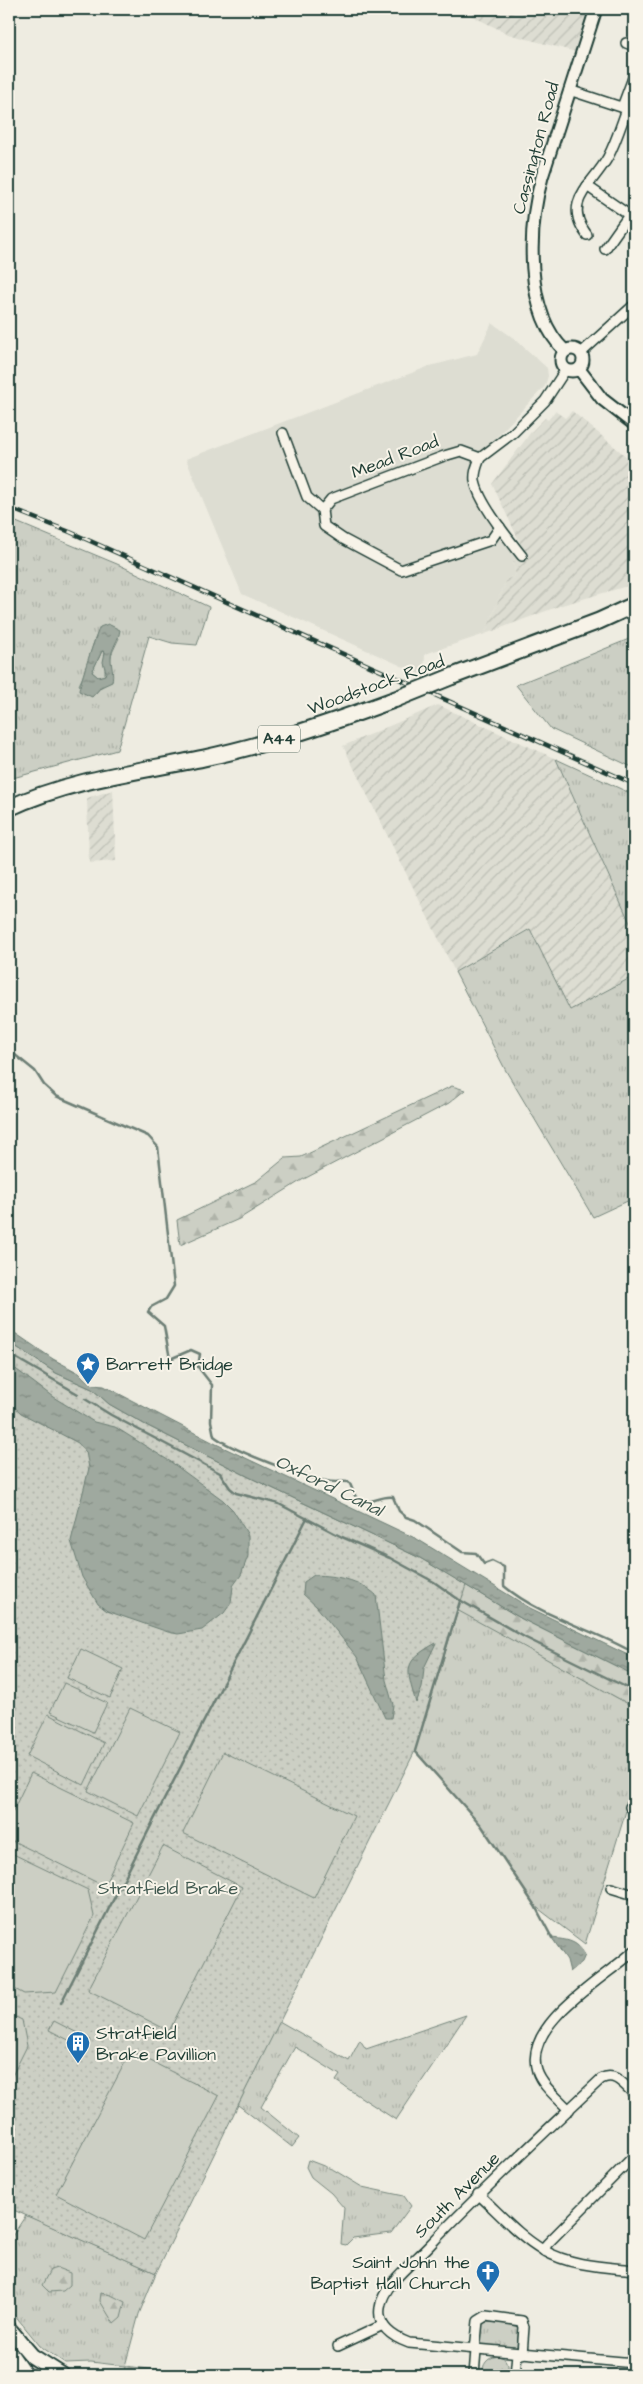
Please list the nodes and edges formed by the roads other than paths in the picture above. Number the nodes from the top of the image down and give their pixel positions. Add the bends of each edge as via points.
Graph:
1 (596, 9) edge
2 (634, 75) edge
3 (570, 90) junction
4 (622, 108) junction
5 (587, 186) junction
6 (634, 207) edge
7 (631, 216) edge
8 (587, 235) dead end
9 (605, 249) dead end
10 (634, 305) edge
11 (565, 351) junction
12 (581, 353) junction
13 (579, 369) junction
14 (566, 370) junction
15 (634, 424) edge
16 (282, 433) dead end
17 (480, 458) junction
18 (322, 510) junction
19 (500, 527) junction
20 (522, 556) dead end
21 (634, 605) edge
22 (9, 808) edge
23 (611, 1888) dead end
24 (634, 1895) edge
25 (634, 1951) edge
26 (634, 2094) edge
27 (569, 2110) junction
28 (634, 2156) edge
29 (478, 2194) junction
30 (544, 2250) junction
31 (634, 2270) edge
32 (383, 2325) junction
33 (9, 2329) edge
34 (338, 2346) dead end
35 (476, 2350) junction
36 (9, 2352) edge
37 (519, 2354) junction
38 (634, 2363) edge
39 (25, 2375) edge
40 (62, 2375) edge
41 (474, 2375) edge
42 (515, 2375) edge

1 - 3 street, Cassington Road
2 - 4 street
3 - 4 street
3 - 11 street, Cassington Road via 535,205 532,231 534,279 539,301 548,328
4 - 5 street via 627,110 608,156
5 - 7 street
5 - 8 street via 576,211 578,224
6 - 7 street
7 - 9 street
10 - 12 street
11 - 12 street via 574,349
11 - 14 street via 561,359
12 - 13 street via 583,361
13 - 14 street
13 - 15 street via 602,399
14 - 17 street via 546,401 513,433
16 - 18 street via 307,497
17 - 18 street, Mead Road via 461,451 444,456 331,499
17 - 19 street via 475,472 477,486
18 - 19 street via 324,526 401,570 491,540
19 - 20 street
21 - 22 highway, Woodstock Road / A44, bridge via 337,721 270,742 57,789
23 - 24 street
25 - 27 street via 560,2012 543,2034 536,2070
26 - 27 street, South Avenue via 615,2077 605,2077
27 - 29 street, South Avenue
28 - 30 street
29 - 30 street
29 - 32 street, South Avenue via 389,2288 380,2308
30 - 31 street via 585,2264
32 - 34 street
32 - 35 street via 388,2332 409,2342
33 - 40 main road via 32,2356
35 - 37 street
35 - 37 street via 478,2321 486,2316 522,2321 524,2327
35 - 41 street
36 - 39 main road
37 - 38 street
37 - 42 street

